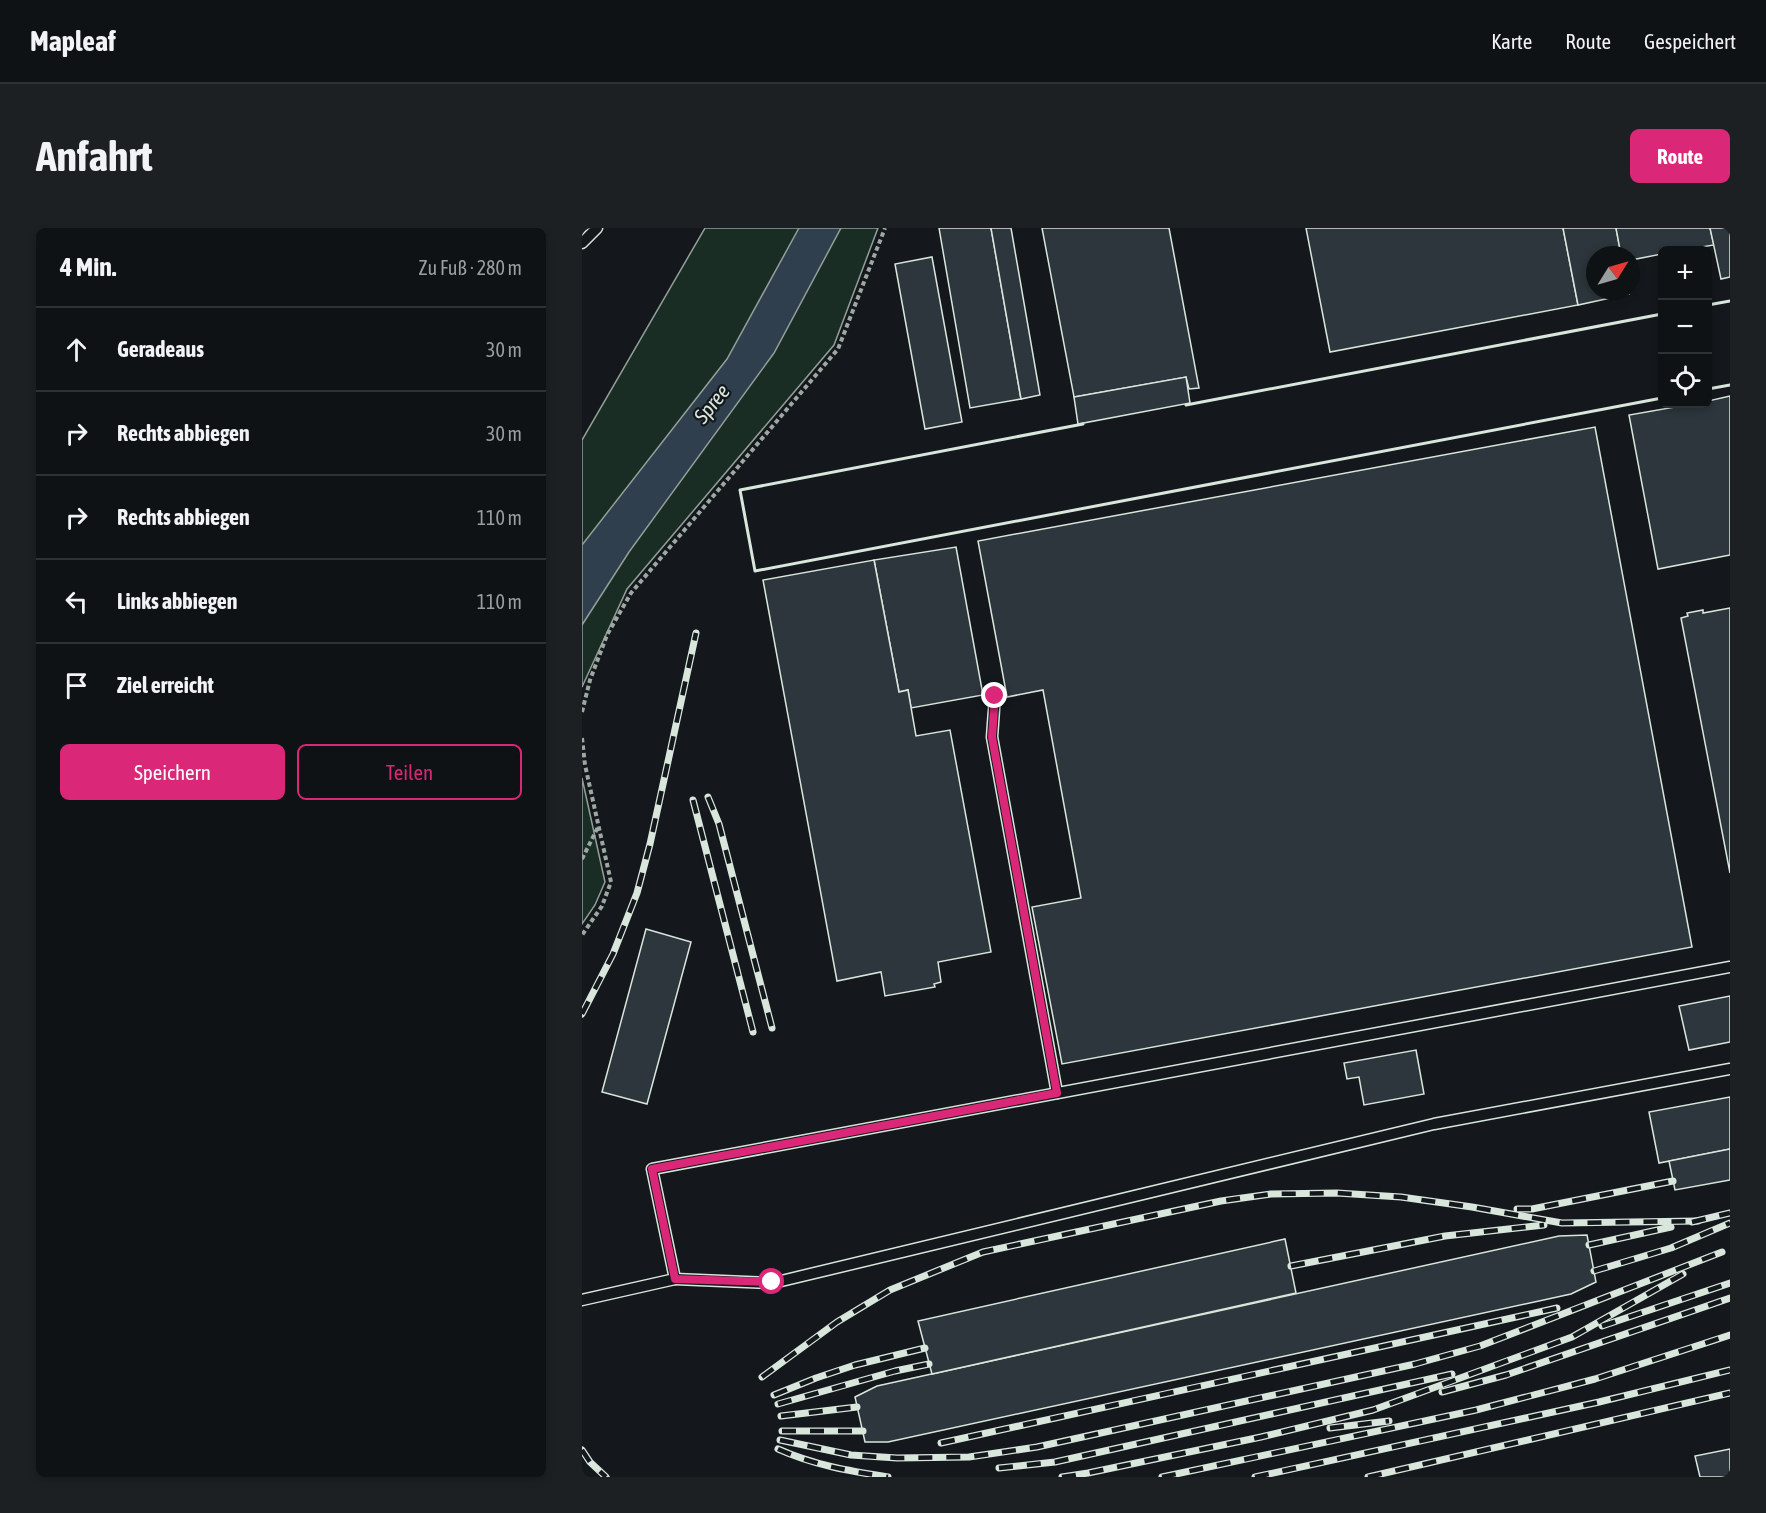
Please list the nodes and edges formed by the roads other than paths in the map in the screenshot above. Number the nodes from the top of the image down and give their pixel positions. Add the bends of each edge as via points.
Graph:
1 (597, 228) edge
2 (582, 243) edge
3 (995, 696) dead end
4 (1730, 967) edge
5 (1730, 1069) edge
6 (1057, 1093) junction
7 (675, 1279) junction
8 (582, 1300) edge

1 - 2 lane
3 - 6 lane via 992,737
4 - 6 lane
5 - 7 lane via 1434,1124 772,1282
6 - 7 lane via 652,1169
7 - 8 lane

